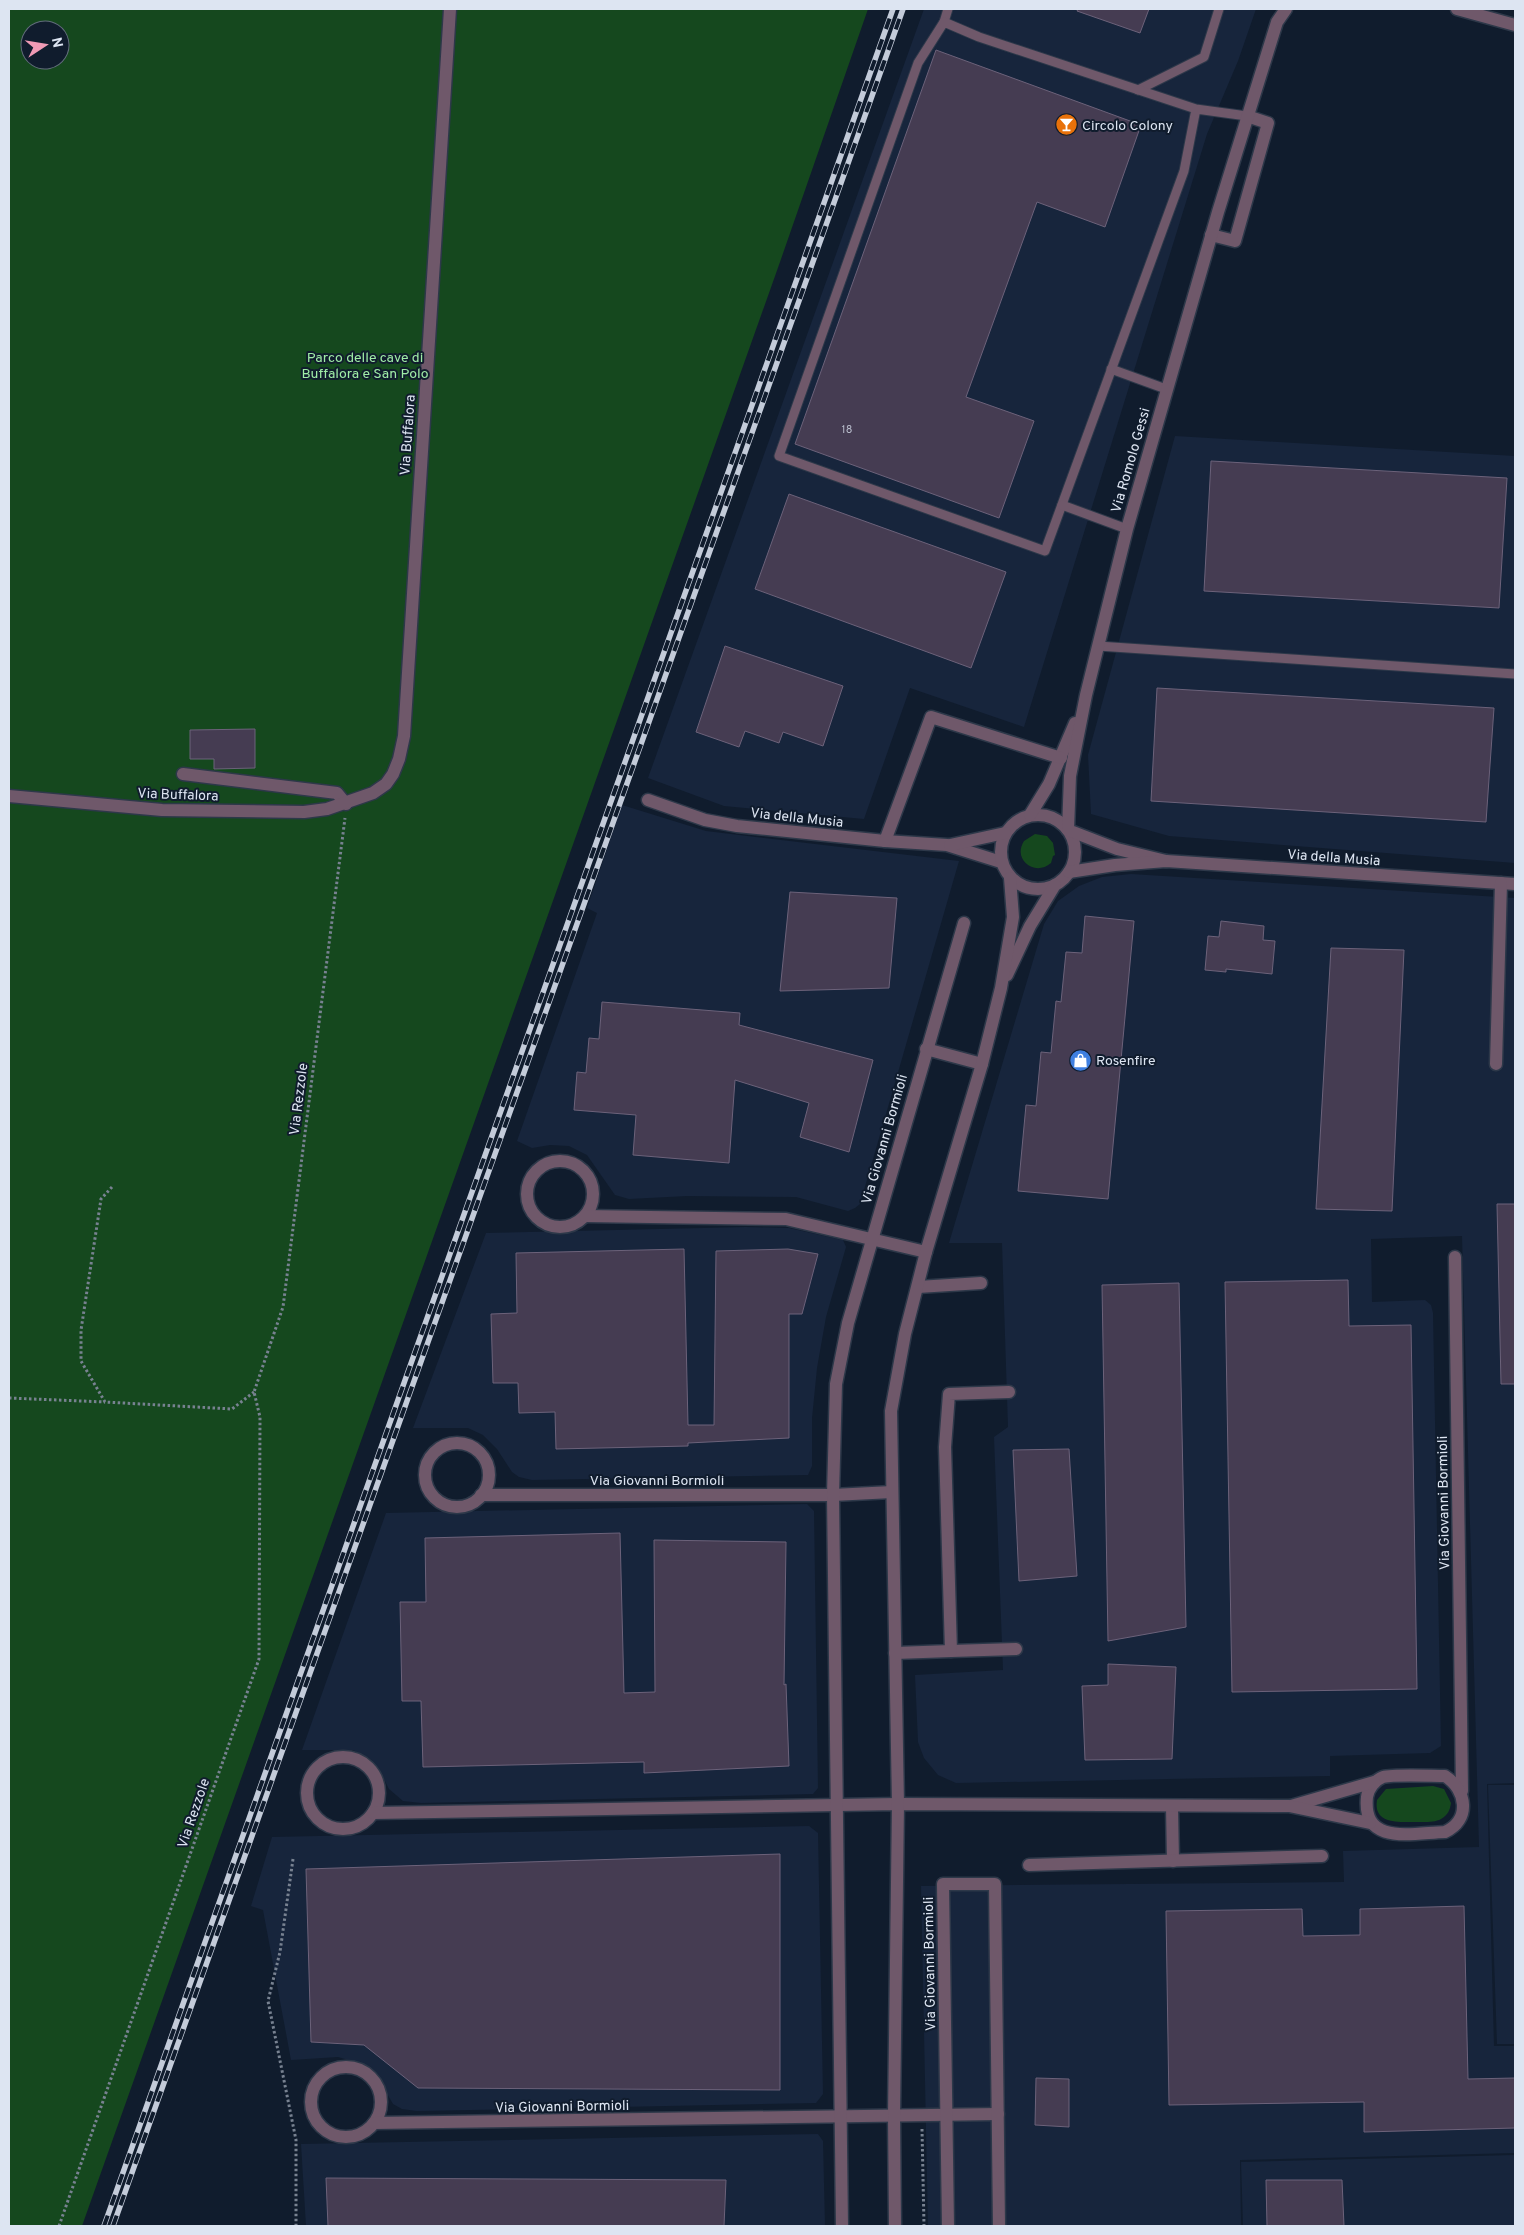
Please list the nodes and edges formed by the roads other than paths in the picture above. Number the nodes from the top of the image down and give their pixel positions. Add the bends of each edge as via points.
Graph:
1 (450, 9) edge
2 (948, 9) edge
3 (1219, 9) edge
4 (1286, 9) edge
5 (1457, 9) edge
6 (944, 22) junction
7 (1515, 25) edge
8 (1138, 90) junction
9 (1196, 109) junction
10 (1246, 116) junction
11 (1211, 235) junction
12 (1111, 369) junction
13 (1166, 389) junction
14 (1062, 505) junction
15 (1127, 529) junction
16 (1098, 646) junction
17 (1515, 674) edge
18 (1086, 695) junction
19 (1061, 758) junction
20 (183, 774) dead end
21 (9, 796) edge
22 (648, 800) dead end
23 (346, 804) junction
24 (1030, 815) junction
25 (1068, 830) junction
26 (1005, 833) junction
27 (885, 841) junction
28 (947, 845) junction
29 (1166, 861) junction
30 (1001, 862) junction
31 (1070, 872) junction
32 (1010, 878) junction
33 (1501, 883) junction
34 (1515, 884) edge
35 (1055, 885) junction
36 (964, 923) dead end
37 (1001, 988) junction
38 (926, 1049) junction
39 (982, 1064) junction
40 (1496, 1064) dead end
41 (585, 1216) junction
42 (871, 1238) junction
43 (926, 1252) junction
44 (1455, 1257) dead end
45 (981, 1283) dead end
46 (918, 1287) junction
47 (1009, 1392) dead end
48 (892, 1492) junction
49 (481, 1495) junction
50 (833, 1495) junction
51 (1016, 1649) dead end
52 (951, 1651) junction
53 (895, 1653) junction
54 (1460, 1749) junction
55 (1445, 1776) junction
56 (1374, 1782) junction
57 (1462, 1791) junction
58 (898, 1804) junction
59 (837, 1806) junction
60 (1289, 1806) junction
61 (1172, 1807) junction
62 (373, 1813) junction
63 (1370, 1823) junction
64 (1322, 1856) dead end
65 (1173, 1861) junction
66 (1029, 1864) dead end
67 (998, 2114) junction
68 (946, 2115) junction
69 (894, 2116) junction
70 (840, 2117) junction
71 (374, 2123) junction
72 (842, 2226) edge
73 (896, 2226) edge
74 (948, 2226) edge
75 (999, 2226) edge

1 - 23 street, Via Buffalora via 404,736 396,766 386,784
2 - 6 lane
3 - 8 lane via 1204,57
4 - 10 street, Via Romolo Gessi via 1277,22
5 - 7 street
6 - 8 lane via 979,37
6 - 14 lane via 918,62 779,456 1045,551
8 - 9 lane
9 - 10 lane
9 - 12 lane via 1184,172
10 - 11 street, Via Romolo Gessi
10 - 11 street via 1268,123 1234,241
11 - 13 street, Via Romolo Gessi
12 - 13 lane
12 - 14 lane
13 - 15 street, Via Romolo Gessi
14 - 15 lane
15 - 16 street, Via Romolo Gessi
16 - 17 lane
16 - 18 street, Via Romolo Gessi
18 - 19 street, Via Romolo Gessi
18 - 25 street, Via Romolo Gessi via 1070,776
19 - 24 street, Via Romolo Gessi
19 - 27 street via 930,717
20 - 23 street, Via Buffalora via 337,793
21 - 23 street, Via Buffalora via 162,810 304,812
22 - 27 street, Via della Musia via 705,820 737,826
24 - 25 street, Via della Musia via 1051,817
24 - 26 street, Via della Musia via 1020,819
25 - 29 street, Via della Musia via 1117,849
25 - 31 street via 1075,851
26 - 28 street, Via della Musia
26 - 30 street via 1001,842
27 - 28 street, Via della Musia
28 - 30 street, Via della Musia
29 - 31 street, Via della Musia
29 - 33 street, Via della Musia
30 - 32 street
31 - 35 street
32 - 35 street via 1020,886 1032,889
32 - 37 street via 1013,917
33 - 34 street, Via della Musia
33 - 40 street
35 - 37 street via 1030,926
36 - 38 street, Via Giovanni Bormioli
37 - 39 street
38 - 39 street
38 - 42 street, Via Giovanni Bormioli
39 - 43 street
41 - 41 street via 566,1227 551,1226 537,1218 531,1209 528,1189 538,1170 547,1164 569,1163 587,1175 593,1196
41 - 42 street via 786,1219
42 - 43 street
42 - 50 street, Via Giovanni Bormioli via 848,1323 836,1384
43 - 46 street
44 - 54 street, Via Giovanni Bormioli
45 - 46 street
46 - 48 street via 905,1334 891,1411
47 - 52 street via 949,1394 945,1447
48 - 50 street, Via Giovanni Bormioli
48 - 53 street
49 - 49 street, Via Giovanni Bormioli via 475,1501 458,1506 434,1497 425,1472 434,1453 442,1446 463,1443 482,1455 489,1475
49 - 50 street, Via Giovanni Bormioli
50 - 59 street, Via Giovanni Bormioli
51 - 52 street
52 - 53 street
53 - 58 street
54 - 55 street, Via Giovanni Bormioli via 1457,1762
54 - 57 street, Via Giovanni Bormioli
55 - 56 street, Via Giovanni Bormioli via 1384,1777
55 - 57 street
56 - 60 street, Via Giovanni Bormioli
56 - 63 street via 1366,1810
57 - 63 street, Via Giovanni Bormioli via 1462,1815 1453,1828 1445,1832 1388,1833 1378,1831
58 - 59 street, Via Giovanni Bormioli
58 - 61 street, Via Giovanni Bormioli
58 - 69 street
59 - 62 street, Via Giovanni Bormioli
59 - 70 street, Via Giovanni Bormioli
60 - 61 street, Via Giovanni Bormioli
60 - 63 street, Via Giovanni Bormioli
61 - 65 street
62 - 62 street via 378,1803 377,1781 363,1763 352,1758 330,1759 311,1775 307,1799 311,1811 324,1824 342,1830 354,1828
64 - 65 street
65 - 66 street
67 - 68 street, Via Giovanni Bormioli
67 - 68 street, Via Giovanni Bormioli via 994,1884 943,1884
67 - 75 street, Via Giovanni Bormioli
68 - 69 street, Via Giovanni Bormioli
68 - 74 street, Via Giovanni Bormioli
69 - 70 street, Via Giovanni Bormioli
69 - 73 street
70 - 71 street, Via Giovanni Bormioli
70 - 72 street, Via Giovanni Bormioli
71 - 71 street via 366,2131 344,2138 322,2129 311,2108 315,2085 332,2070 349,2068 365,2073 379,2090 380,2107

